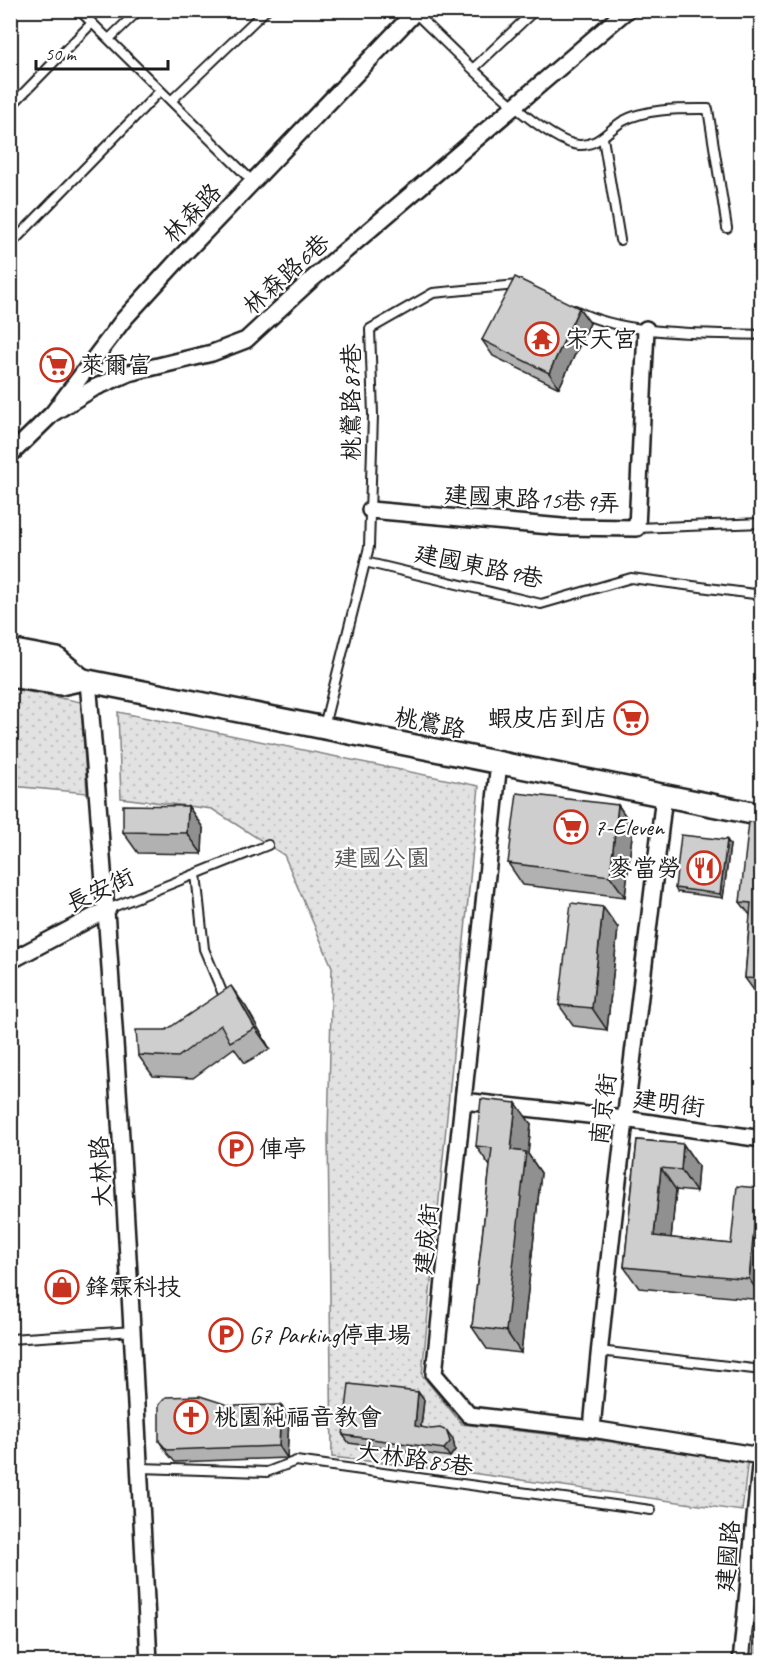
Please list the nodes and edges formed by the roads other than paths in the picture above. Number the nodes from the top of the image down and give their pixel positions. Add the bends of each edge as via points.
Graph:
1 (80, 10) edge
2 (139, 10) edge
3 (266, 10) edge
4 (535, 10) edge
5 (627, 10) edge
6 (415, 11) edge
7 (92, 23) junction
8 (109, 39) junction
9 (474, 68) junction
10 (160, 91) junction
11 (171, 101) junction
12 (514, 106) junction
13 (10, 108) edge
14 (603, 138) junction
15 (252, 182) junction
16 (727, 228) dead end
17 (620, 240) dead end
18 (10, 245) edge
19 (525, 284) edge
20 (567, 306) edge
21 (646, 328) junction
22 (762, 335) edge
23 (53, 413) junction
24 (10, 455) edge
25 (369, 510) junction
26 (762, 523) edge
27 (637, 528) junction
28 (365, 562) junction
29 (762, 595) edge
30 (10, 647) edge
31 (10, 661) edge
32 (10, 679) edge
33 (88, 681) junction
34 (323, 728) junction
35 (499, 762) junction
36 (664, 795) junction
37 (762, 814) edge
38 (268, 845) dead end
39 (196, 874) junction
40 (108, 909) junction
41 (10, 961) edge
42 (226, 1002) edge
43 (463, 1101) junction
44 (624, 1119) junction
45 (762, 1139) edge
46 (134, 1331) junction
47 (10, 1339) edge
48 (599, 1351) junction
49 (762, 1370) edge
50 (592, 1429) junction
51 (762, 1455) edge
52 (140, 1468) junction
53 (758, 1507) edge
54 (651, 1510) dead end
55 (149, 1662) edge
56 (741, 1662) edge

1 - 7 lane
2 - 8 lane
3 - 11 lane
4 - 9 lane
5 - 12 street, 林森路6巷
6 - 9 lane
6 - 15 street, 林森路
7 - 8 lane
7 - 13 lane
8 - 10 lane
9 - 12 lane
10 - 11 lane
10 - 18 lane
11 - 15 lane
12 - 14 lane via 553,135 580,145
12 - 23 street, 林森路6巷 via 246,340 129,374 94,388
14 - 16 lane via 623,121 648,113 708,109
14 - 17 lane
15 - 23 street, 林森路 via 124,319
19 - 25 lane, 桃鶯路87巷 via 433,293 370,329 373,415
20 - 21 lane via 588,317
21 - 22 lane
21 - 27 street, 建國東路15巷9弄
23 - 24 street, 林森路
25 - 27 street, 建國東路15巷9弄 via 562,527
25 - 28 lane, 桃鶯路87巷
26 - 27 lane
28 - 29 lane, 建國東路9巷 via 541,604 631,578
28 - 34 lane, 桃鶯路87巷
30 - 33 street, 桃鶯路 via 58,656
31 - 33 main road, 桃鶯路
32 - 33 street, 桃鶯路 via 61,687
33 - 34 main road, 桃鶯路
33 - 40 street, 大林路
34 - 35 main road, 桃鶯路
35 - 36 main road, 桃鶯路
35 - 43 street, 建成街
36 - 37 main road, 桃鶯路
36 - 44 street, 南京街
38 - 39 lane, 長安街
39 - 40 lane, 長安街
39 - 42 lane via 207,962
40 - 41 street, 長安街
40 - 46 street, 大林路
43 - 44 street, 建明街
43 - 50 street, 建成街 via 434,1374 469,1415
44 - 45 street, 建明街
44 - 48 street, 南京街
46 - 47 lane
46 - 52 street, 大林路
48 - 49 lane
48 - 50 street, 南京街
50 - 51 street, 建成街
51 - 53 street, 建國路
52 - 54 lane, 大林路85巷 via 267,1472 296,1461
52 - 55 street, 大林路
53 - 56 street, 建國路

